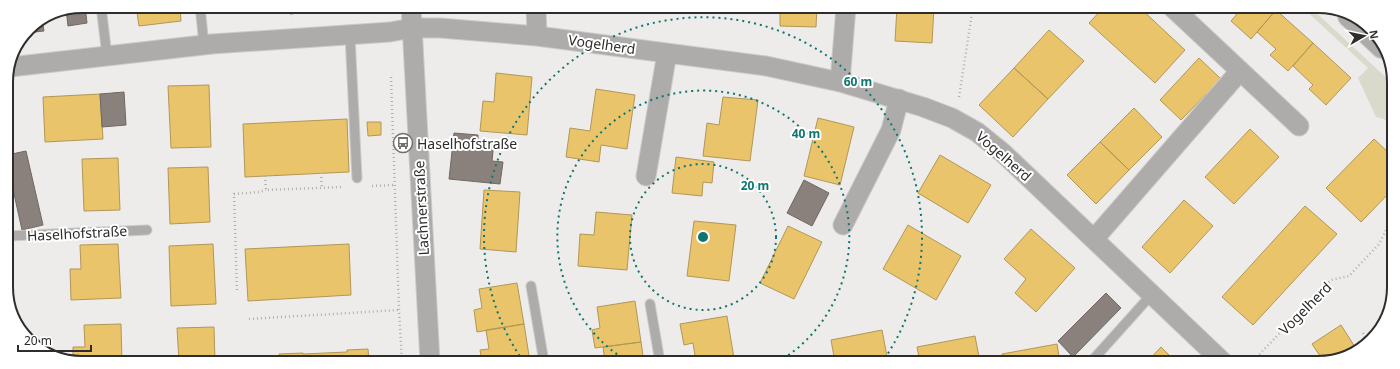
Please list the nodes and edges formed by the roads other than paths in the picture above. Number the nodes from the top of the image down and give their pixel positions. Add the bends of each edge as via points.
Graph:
1 (102, 13) edge
2 (201, 13) edge
3 (411, 13) edge
4 (536, 13) edge
5 (846, 13) edge
6 (1178, 13) edge
7 (412, 28) junction
8 (1361, 28) edge
9 (350, 35) junction
10 (537, 36) junction
11 (1371, 38) edge
12 (204, 45) junction
13 (667, 53) junction
14 (107, 56) junction
15 (15, 66) edge
16 (1240, 71) junction
17 (840, 82) junction
18 (899, 99) junction
19 (1299, 126) dead end
20 (646, 176) dead end
21 (358, 178) dead end
22 (843, 224) dead end
23 (147, 230) dead end
24 (13, 236) edge
25 (1094, 239) junction
26 (531, 286) dead end
27 (1152, 294) junction
28 (650, 304) dead end
29 (430, 356) edge
30 (543, 356) edge
31 (659, 356) edge
32 (1096, 356) edge
33 (1217, 356) edge

1 - 14 lane
2 - 12 lane
3 - 7 street, Lachnerstraße
4 - 10 street
5 - 17 street
6 - 16 street
7 - 9 street
7 - 10 street, Vogelherd
7 - 29 street, Lachnerstraße
8 - 11 main road
9 - 12 street
9 - 21 lane
10 - 13 street, Vogelherd
12 - 14 street
13 - 17 street, Vogelherd via 766,66
13 - 20 street
14 - 15 street
16 - 19 street
16 - 25 street
17 - 18 street, Vogelherd
18 - 22 street via 891,130
18 - 25 street, Vogelherd via 952,118 978,132
23 - 24 lane, Haselhofstraße
25 - 27 street, Vogelherd
26 - 30 lane
27 - 32 lane
27 - 33 street, Vogelherd
28 - 31 lane

